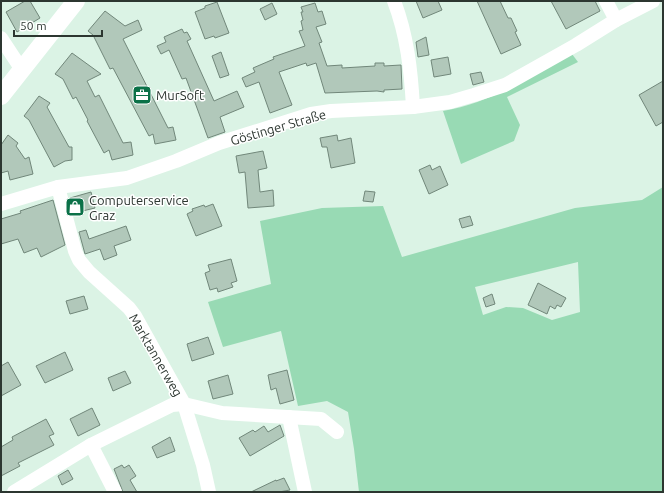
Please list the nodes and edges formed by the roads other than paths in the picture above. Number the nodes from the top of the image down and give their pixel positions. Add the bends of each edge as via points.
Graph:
1 (76, 1) edge
2 (394, 1) edge
3 (606, 1) edge
4 (653, 1) edge
5 (616, 20) junction
6 (1, 38) edge
7 (22, 70) junction
8 (1, 96) edge
9 (413, 107) junction
10 (58, 187) junction
11 (1, 204) edge
12 (184, 404) junction
13 (289, 417) junction
14 (337, 432) dead end
15 (91, 445) junction
16 (14, 492) edge
17 (115, 492) edge
18 (210, 492) edge
19 (305, 492) edge

1 - 7 street
2 - 9 street via 407,47
3 - 5 street
4 - 5 street, Göstinger Straße
5 - 9 street, Göstinger Straße via 505,84 450,102
6 - 7 street
7 - 8 street
9 - 10 street, Göstinger Straße via 311,114 220,143 127,178
10 - 11 street, Göstinger Straße
10 - 12 street, Marktannerweg via 79,260 132,311
12 - 13 street, Marktannerweg via 222,413
12 - 15 street, Marktannerweg via 172,405
12 - 18 street, Marktannerweg
13 - 14 street, Marktannerweg via 321,419
13 - 19 street
15 - 16 street, Marktannerweg
15 - 17 street

